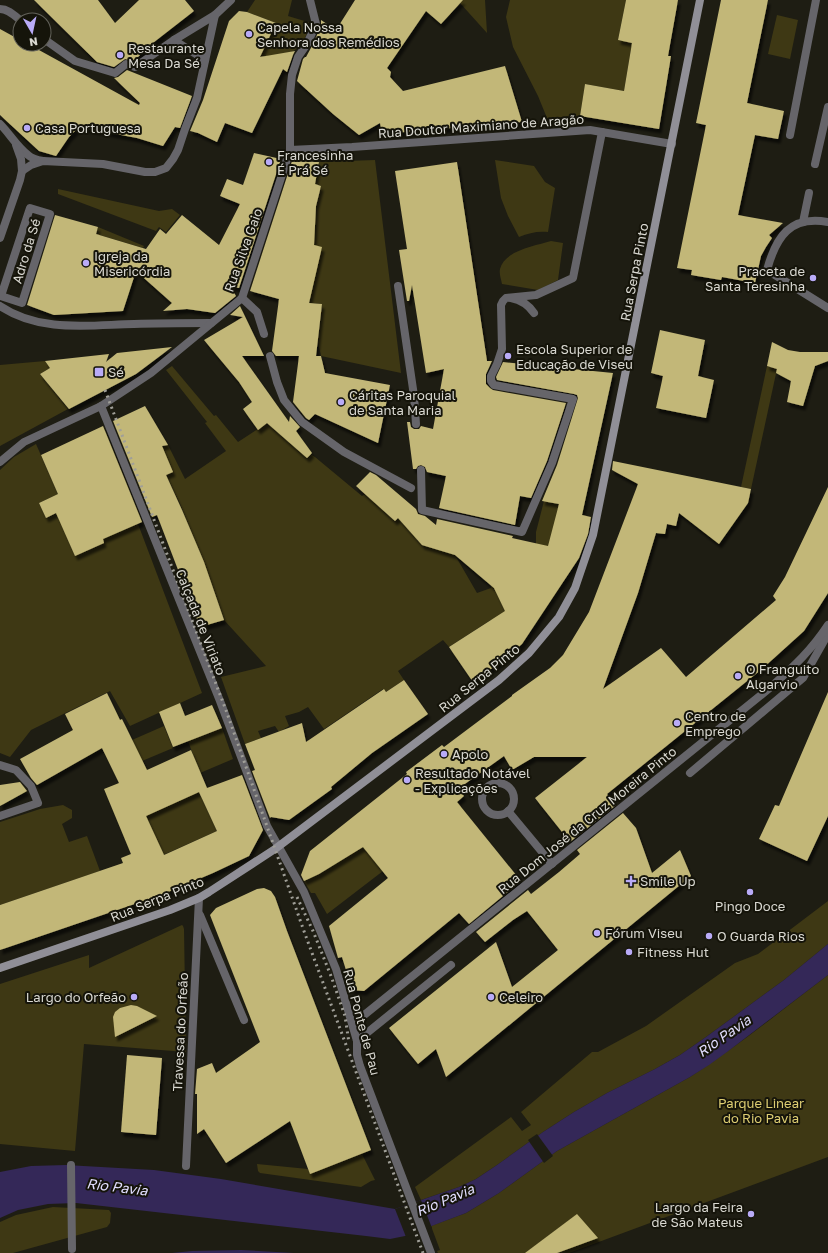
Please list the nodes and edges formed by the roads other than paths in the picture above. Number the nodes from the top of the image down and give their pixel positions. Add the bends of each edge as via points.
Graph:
1 (231, 0) edge
2 (310, 0) edge
3 (700, 0) edge
4 (816, 0) edge
5 (0, 9) edge
6 (12, 13) edge
7 (215, 15) junction
8 (174, 40) junction
9 (52, 44) edge
10 (205, 60) junction
11 (828, 107) edge
12 (0, 124) edge
13 (602, 132) junction
14 (790, 135) dead end
15 (14, 140) junction
16 (672, 144) junction
17 (290, 150) junction
18 (42, 161) junction
19 (816, 164) dead end
20 (22, 171) junction
21 (809, 193) dead end
22 (50, 214) joint
23 (803, 222) junction
24 (828, 222) edge
25 (0, 238) edge
26 (398, 286) dead end
27 (242, 298) junction
28 (506, 298) junction
29 (0, 306) edge
30 (828, 308) edge
31 (534, 313) dead end
32 (211, 323) junction
33 (264, 334) dead end
34 (270, 356) dead end
35 (101, 406) junction
36 (416, 424) dead end
37 (0, 462) edge
38 (421, 470) dead end
39 (411, 488) dead end
40 (828, 626) edge
41 (828, 634) edge
42 (0, 765) edge
43 (690, 773) dead end
44 (508, 811) dead end
45 (0, 816) edge
46 (279, 847) junction
47 (552, 864) junction
48 (199, 898) junction
49 (199, 912) junction
50 (451, 965) dead end
51 (0, 968) edge
52 (244, 1020) dead end
53 (353, 1024) junction
54 (358, 1041) junction
55 (71, 1165) dead end
56 (186, 1166) dead end
57 (72, 1249) dead end
58 (431, 1253) edge

1 - 7 street
2 - 17 street, Rua Silva Gaio via 316,24 292,75
3 - 16 street, Rua Serpa Pinto
4 - 14 street
5 - 6 street
7 - 8 street
7 - 10 street
8 - 9 street via 136,67 126,64 115,73 76,61
8 - 10 street
10 - 18 street via 197,98 178,150 166,168 161,171 145,172 104,164
11 - 19 street
12 - 15 street
13 - 16 street, Rua Doutor Maximiano de Aragão
13 - 17 street, Rua Doutor Maximiano de Aragão via 590,130
13 - 28 street via 573,278 536,295
15 - 18 street via 27,155
15 - 20 street via 21,159
16 - 46 street, Rua Serpa Pinto via 593,535 575,588 559,617 529,653 499,680
17 - 27 street, Rua Silva Gaio
18 - 20 street
20 - 25 street
21 - 23 street
22 - 22 street, Adro da Sé via 30,208 1,296 22,303
23 - 24 street
23 - 30 street via 795,224 782,235 767,270
26 - 36 street
27 - 32 street, Rua Silva Gaio
27 - 33 street via 257,312
28 - 31 street via 521,301
28 - 38 street via 501,305 502,349 491,381 494,385 572,399 552,463 522,532 422,510
29 - 32 street via 29,320 48,324 76,326
32 - 35 street, Rua Silva Gaio via 150,373
34 - 39 street via 284,400 302,422 344,452
35 - 37 street, Rua Silva Gaio via 24,442
35 - 46 street, Calçada de Viriato via 268,826
40 - 47 street, Rua Dom José da Cruz Moreira Pinto via 801,659 770,687
41 - 43 street via 803,678
42 - 45 street via 16,770 31,786 38,803
44 - 47 street
46 - 48 street, Rua Serpa Pinto
46 - 53 street, Rua Ponte de Pau via 320,928
47 - 53 street, Rua Dom José da Cruz Moreira Pinto
48 - 49 street, Travessa do Orfeão
48 - 51 street, Rua Serpa Pinto
49 - 52 street
49 - 56 street, Travessa do Orfeão
50 - 54 street
53 - 54 street, Rua Ponte de Pau
54 - 58 street, Rua Ponte de Pau via 357,1054 360,1066
55 - 57 street

